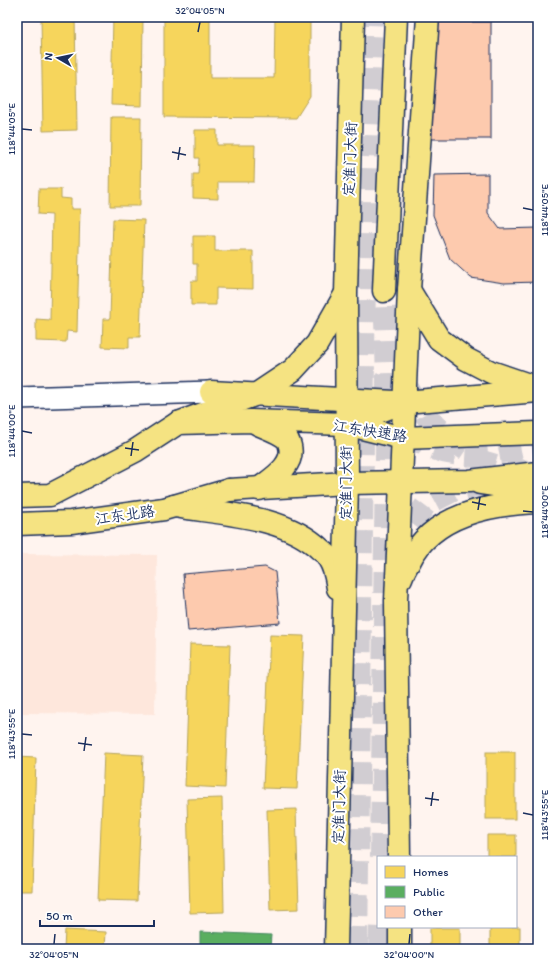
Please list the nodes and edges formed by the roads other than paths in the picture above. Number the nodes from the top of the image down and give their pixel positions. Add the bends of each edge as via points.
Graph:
1 (353, 17) edge
2 (396, 17) edge
3 (428, 17) edge
4 (409, 290) junction
5 (384, 291) tunnel mouth
6 (346, 294) junction
7 (538, 390) edge
8 (211, 392) joint
9 (257, 394) junction
10 (17, 398) edge
11 (346, 399) junction
12 (404, 402) junction
13 (251, 421) junction
14 (178, 423) junction
15 (346, 424) junction
16 (538, 433) edge
17 (403, 438) junction
18 (538, 473) edge
19 (468, 481) junction
20 (401, 482) junction
21 (346, 483) junction
22 (259, 489) junction
23 (538, 492) edge
24 (17, 496) edge
25 (538, 502) edge
26 (174, 506) junction
27 (17, 524) edge
28 (396, 601) junction
29 (343, 628) junction
30 (399, 856) edge
31 (400, 928) edge
32 (336, 949) edge
33 (400, 949) edge

1 - 6 main road, 定淮门大街
2 - 5 main road
3 - 4 main road
4 - 7 main road via 439,339 466,359 491,372
4 - 12 main road
6 - 9 main road via 317,344 293,370
6 - 11 main road, 定淮门大街
7 - 12 main road
8 - 9 main road
8 - 10 main road
9 - 11 main road
9 - 14 main road
11 - 12 main road
11 - 15 main road, 定淮门大街
12 - 15 main road
12 - 17 main road
13 - 14 main road, 江东快速路
13 - 15 main road, 江东快速路
13 - 22 main road via 285,438 291,449 287,464
14 - 24 main road via 135,451 50,495
15 - 17 main road, 江东快速路
15 - 21 main road, 定淮门大街
16 - 17 main road, 江东快速路
17 - 20 main road
18 - 19 main road
19 - 20 main road
19 - 23 main road
20 - 21 main road
20 - 28 main road
21 - 22 main road
21 - 29 main road, 定淮门大街
22 - 26 main road, 江东北路 via 230,490
25 - 28 main road via 480,510 455,518 427,536 413,553 402,575
26 - 27 main road, 江东北路 via 71,522
26 - 29 main road via 271,523 313,542 329,557 336,574
28 - 30 main road
29 - 32 main road, 定淮门大街
31 - 33 main road

